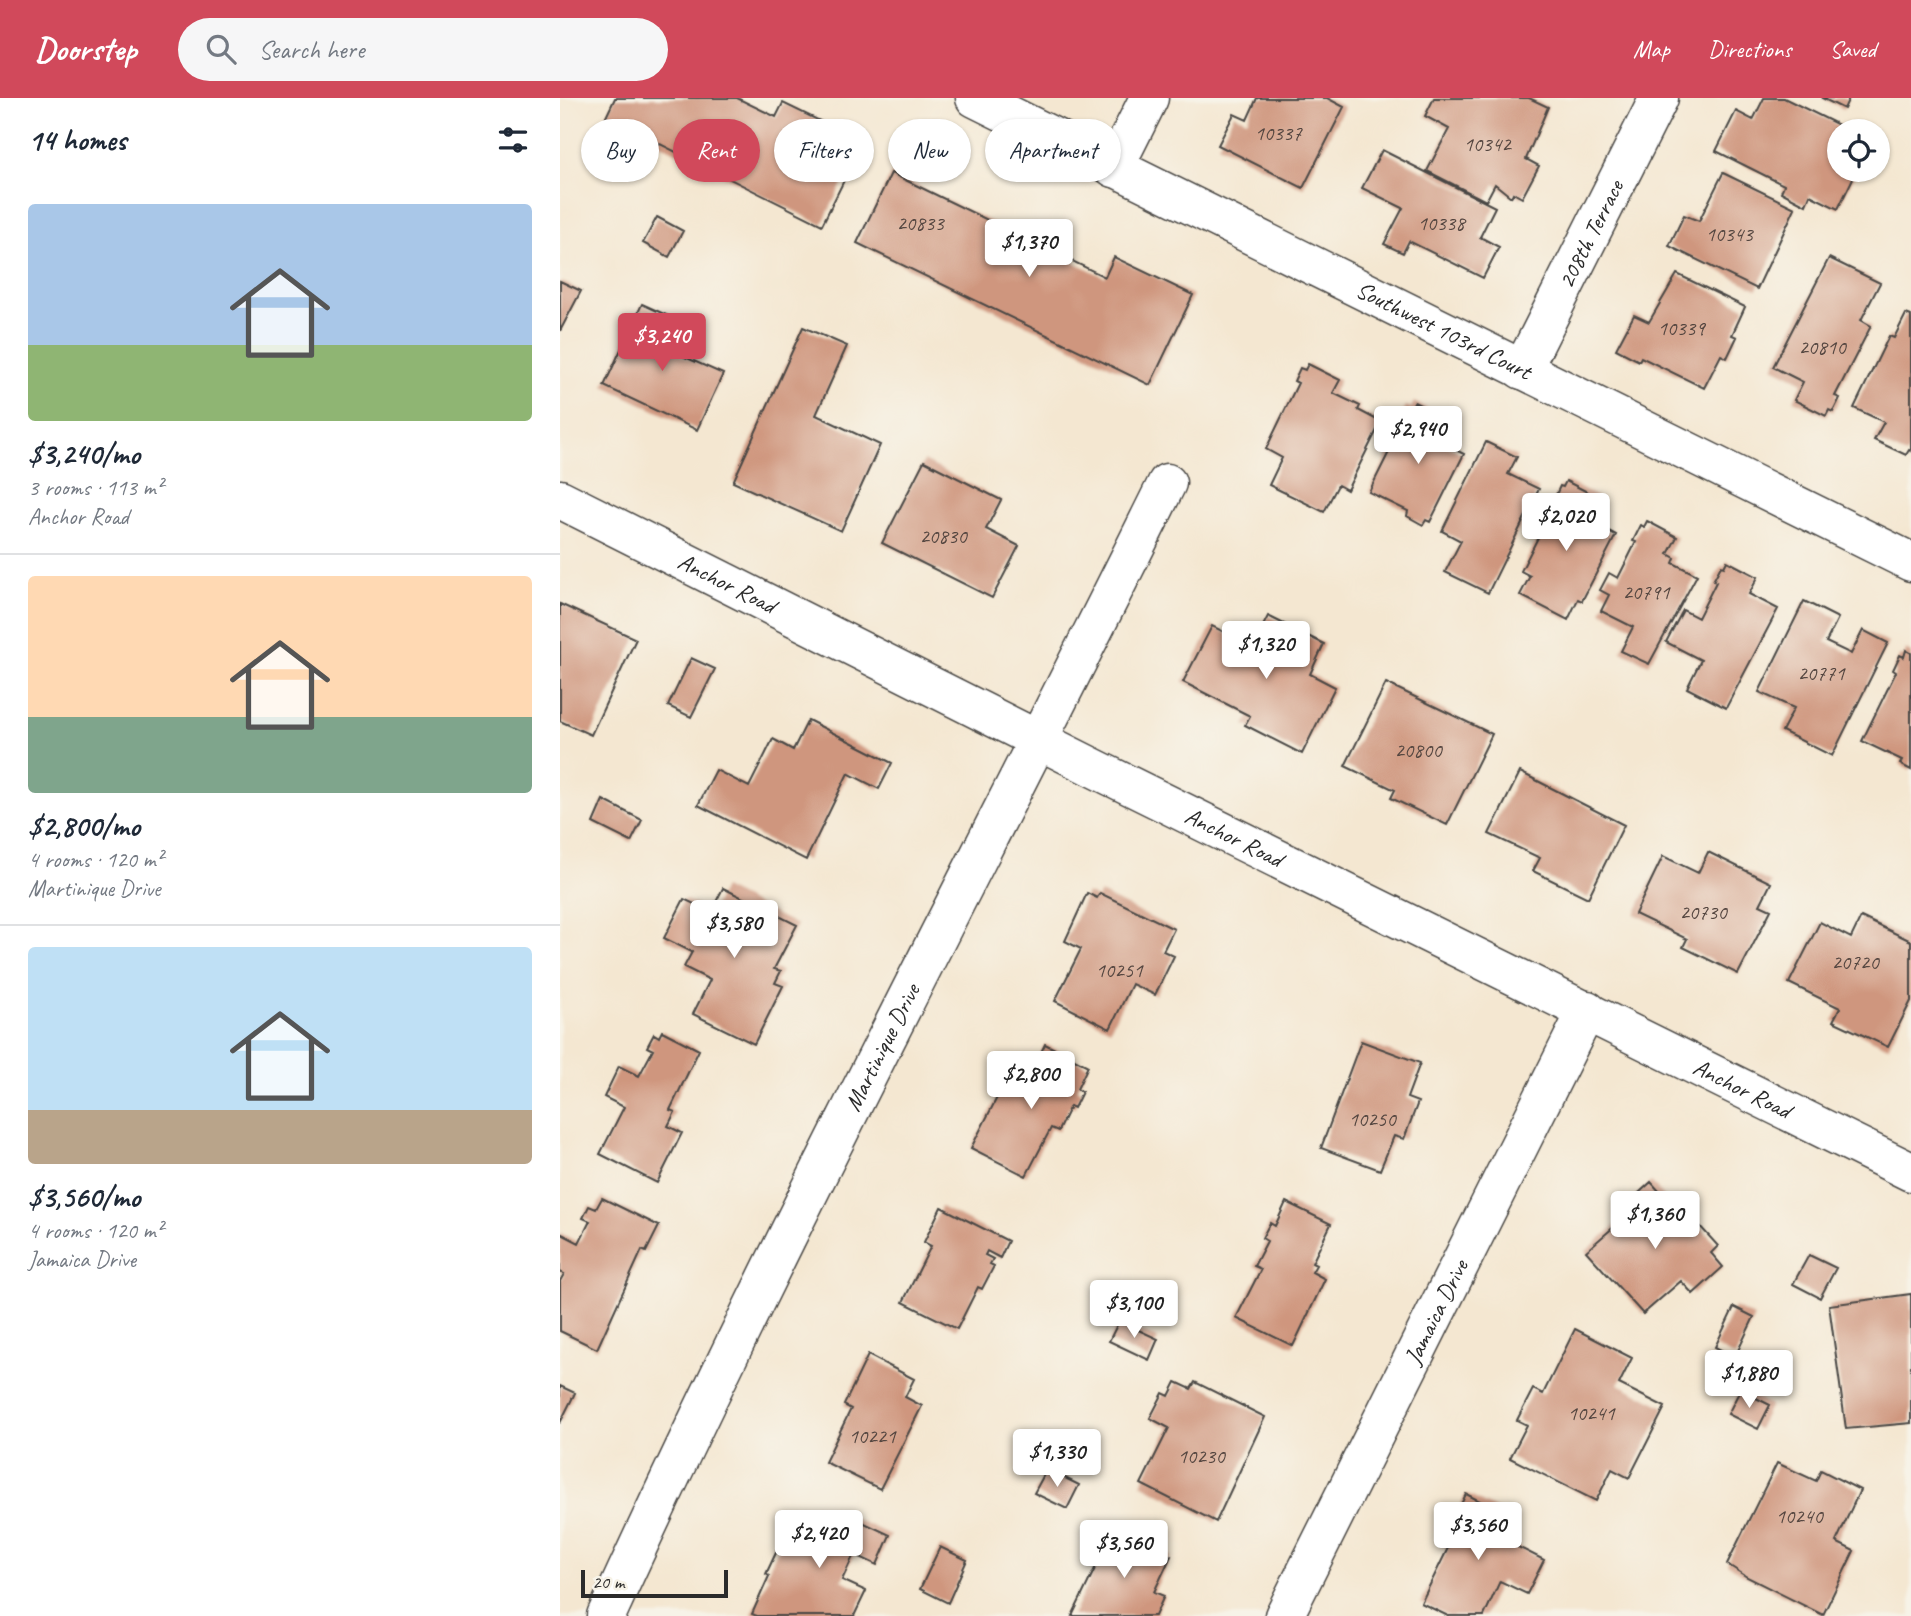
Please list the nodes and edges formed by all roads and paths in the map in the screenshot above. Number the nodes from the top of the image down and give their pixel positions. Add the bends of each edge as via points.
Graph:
1 (975, 98) edge
2 (1149, 98) edge
3 (1659, 98) edge
4 (1017, 119) edge
5 (1121, 154) edge
6 (1121, 171) edge
7 (1522, 370) junction
8 (1167, 483) dead end
9 (560, 499) edge
10 (1911, 562) edge
11 (1039, 739) junction
12 (1587, 1010) junction
13 (1911, 1172) edge
14 (606, 1616) edge
15 (1284, 1616) edge

1 - 4 street, Southwest 103rd Court
2 - 5 street
3 - 7 street, 208th Terrace
6 - 7 street, Southwest 103rd Court
7 - 10 street, Southwest 103rd Court
8 - 11 street, Martinique Drive
9 - 11 street, Anchor Road
11 - 12 street, Anchor Road
11 - 14 street, Martinique Drive via 761,1290
12 - 13 street, Anchor Road
12 - 15 street, Jamaica Drive

